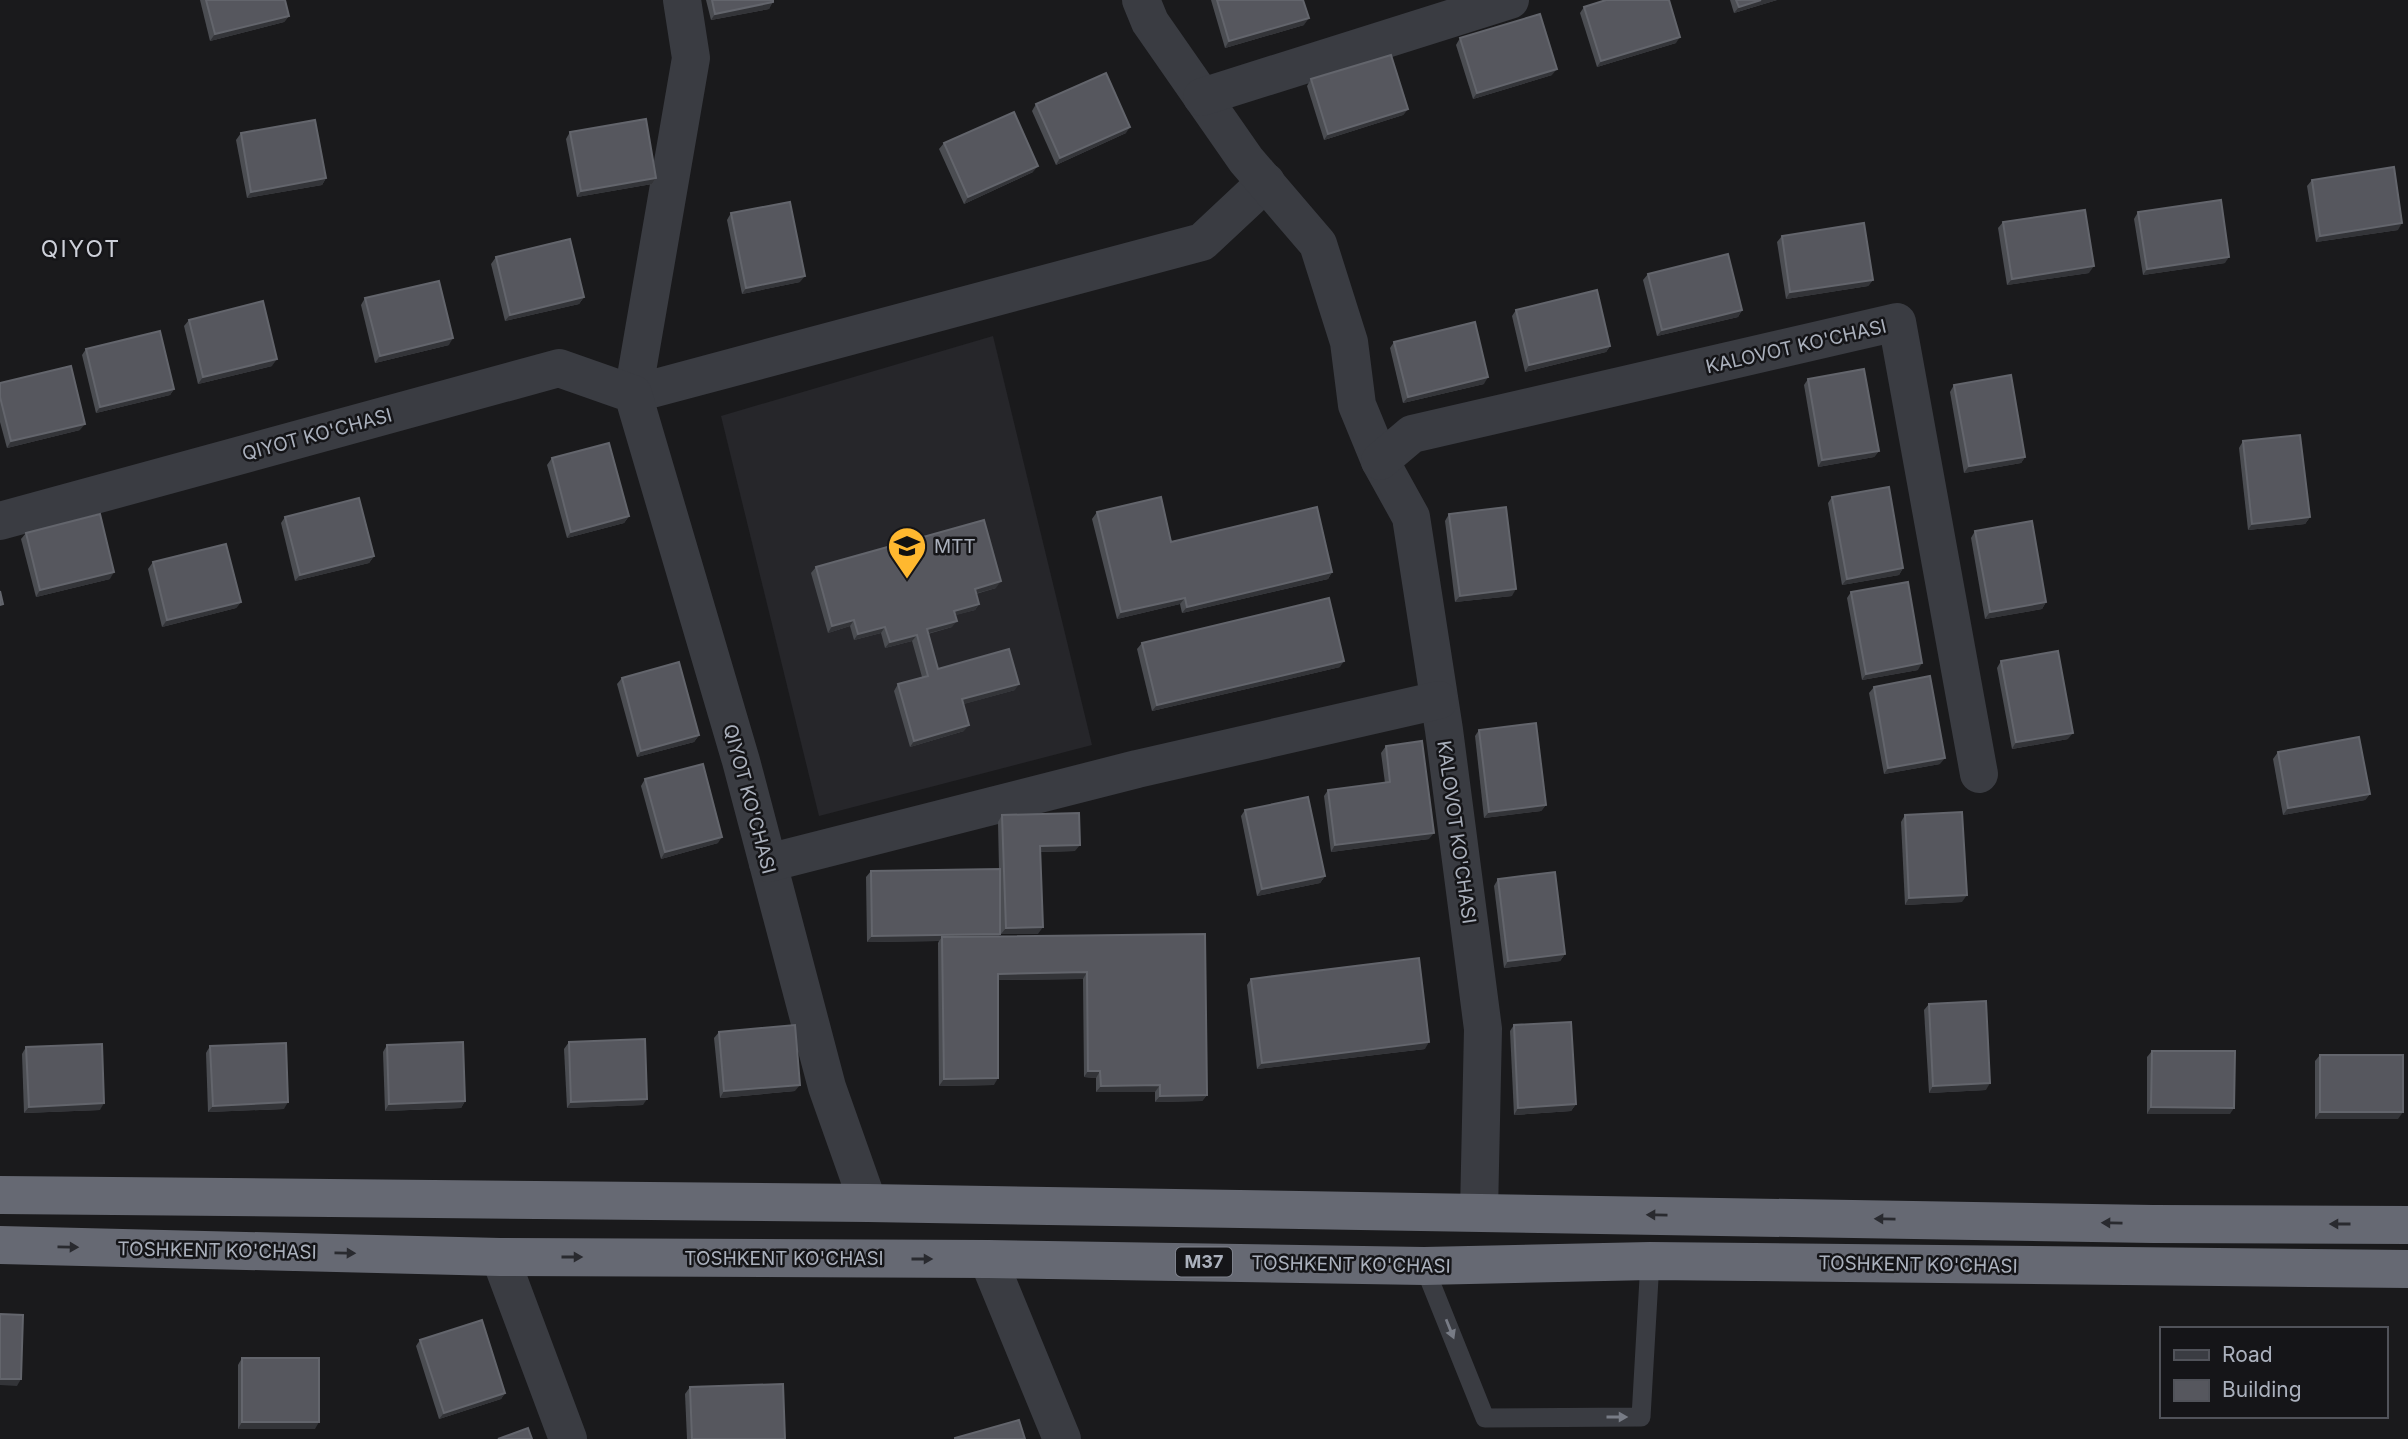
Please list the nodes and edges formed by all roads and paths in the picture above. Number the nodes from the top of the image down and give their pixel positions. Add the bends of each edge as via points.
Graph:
1 (681, 0) edge
2 (1141, 0) edge
3 (1510, 0) edge
4 (1202, 97) junction
5 (1266, 182) junction
6 (633, 394) junction
7 (1380, 461) junction
8 (0, 521) edge
9 (1439, 699) junction
10 (1979, 774) dead end
11 (768, 863) junction
12 (0, 1195) edge
13 (867, 1203) junction
14 (1479, 1212) junction
15 (2408, 1225) edge
16 (0, 1245) edge
17 (500, 1257) junction
18 (988, 1259) junction
19 (1650, 1261) junction
20 (1424, 1266) junction
21 (2408, 1269) edge
22 (568, 1439) edge
23 (1062, 1439) edge

1 - 6 street, QIYOT KO'CHASI via 691,58
2 - 4 street, KALOVOT KO'CHASI via 1150,22
3 - 4 street
4 - 5 street, KALOVOT KO'CHASI
5 - 6 street via 1202,242
5 - 7 street, KALOVOT KO'CHASI via 1318,244 1349,342 1357,405
6 - 8 street, QIYOT KO'CHASI via 559,369
6 - 11 street, QIYOT KO'CHASI
7 - 9 street, KALOVOT KO'CHASI via 1411,517
7 - 10 street, KALOVOT KO'CHASI via 1412,434 1897,323
9 - 11 street via 1137,769
9 - 14 street, KALOVOT KO'CHASI via 1483,1029
11 - 13 street, QIYOT KO'CHASI via 827,1087
12 - 13 highway
13 - 14 highway
15 -> 14 highway
16 -> 17 highway, TOSHKENT KO'CHASI / M37
17 -> 18 highway, TOSHKENT KO'CHASI / M37
17 - 22 street
18 - 20 highway, TOSHKENT KO'CHASI / M37
18 - 23 street
19 - 20 highway, TOSHKENT KO'CHASI / M37
20 -> 19 lane via 1485,1418 1641,1417
19 - 21 highway, TOSHKENT KO'CHASI / M37

